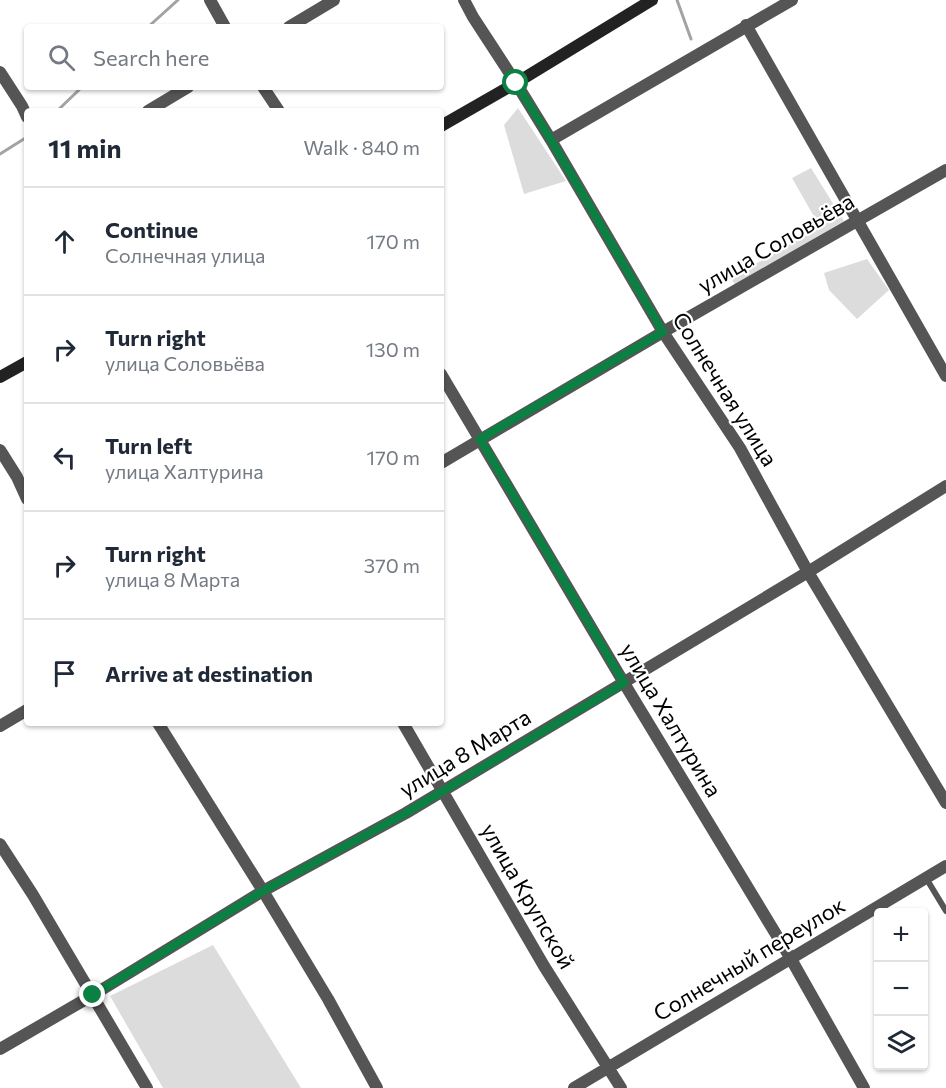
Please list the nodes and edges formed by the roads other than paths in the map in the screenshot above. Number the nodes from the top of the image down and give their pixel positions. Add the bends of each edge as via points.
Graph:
1 (210, 0) edge
2 (334, 0) edge
3 (464, 0) edge
4 (652, 0) edge
5 (792, 0) edge
6 (223, 24) edge
7 (294, 24) edge
8 (747, 26) junction
9 (0, 72) edge
10 (516, 83) junction
11 (183, 90) edge
12 (265, 90) edge
13 (153, 108) edge
14 (277, 108) edge
15 (24, 110) edge
16 (444, 124) edge
17 (551, 140) junction
18 (946, 170) edge
19 (857, 221) junction
20 (663, 332) junction
21 (24, 364) edge
22 (946, 376) edge
23 (0, 377) edge
24 (444, 379) edge
25 (480, 439) junction
26 (0, 450) edge
27 (444, 461) edge
28 (946, 486) edge
29 (24, 492) edge
30 (808, 572) junction
31 (624, 683) junction
32 (24, 712) edge
33 (0, 726) edge
34 (160, 726) edge
35 (405, 726) edge
36 (443, 791) junction
37 (946, 803) edge
38 (0, 844) edge
39 (946, 866) edge
40 (926, 878) junction
41 (263, 891) junction
42 (946, 910) edge
43 (790, 959) junction
44 (93, 995) junction
45 (0, 1049) edge
46 (609, 1068) junction
47 (147, 1088) edge
48 (377, 1088) edge
49 (574, 1088) edge
50 (621, 1088) edge
51 (864, 1088) edge

1 - 6 street
2 - 7 street
3 - 10 street, Солнечная улица
4 - 10 street
5 - 8 street
8 - 17 street
8 - 19 street
9 - 15 street
10 - 16 street
10 - 17 street, Солнечная улица
11 - 13 street
12 - 14 street
17 - 20 street, Солнечная улица
18 - 19 street, улица Соловьёва
19 - 20 street, улица Соловьёва
19 - 22 street
20 - 25 street, улица Соловьёва
20 - 30 street, Солнечная улица via 740,448
21 - 23 street
24 - 25 street, улица Халтурина
25 - 27 street, улица Соловьёва
25 - 31 street, улица Халтурина
26 - 29 street
28 - 30 street, улица 8 Марта
30 - 31 street, улица 8 Марта
30 - 37 street, Солнечная улица
31 - 36 street, улица 8 Марта
31 - 43 street, улица Халтурина
32 - 33 street
34 - 41 street
35 - 36 street, улица Крупской
36 - 41 street, улица 8 Марта
36 - 46 street, улица Крупской via 544,966
38 - 44 street
39 - 40 street, Солнечный переулок
40 - 42 lane
40 - 43 street, Солнечный переулок
41 - 44 street, улица 8 Марта
41 - 48 street
43 - 46 street, Солнечный переулок
43 - 51 street, улица Халтурина
44 - 45 street, улица 8 Марта
44 - 47 street
46 - 49 street, Солнечный переулок
46 - 50 street, улица Крупской

